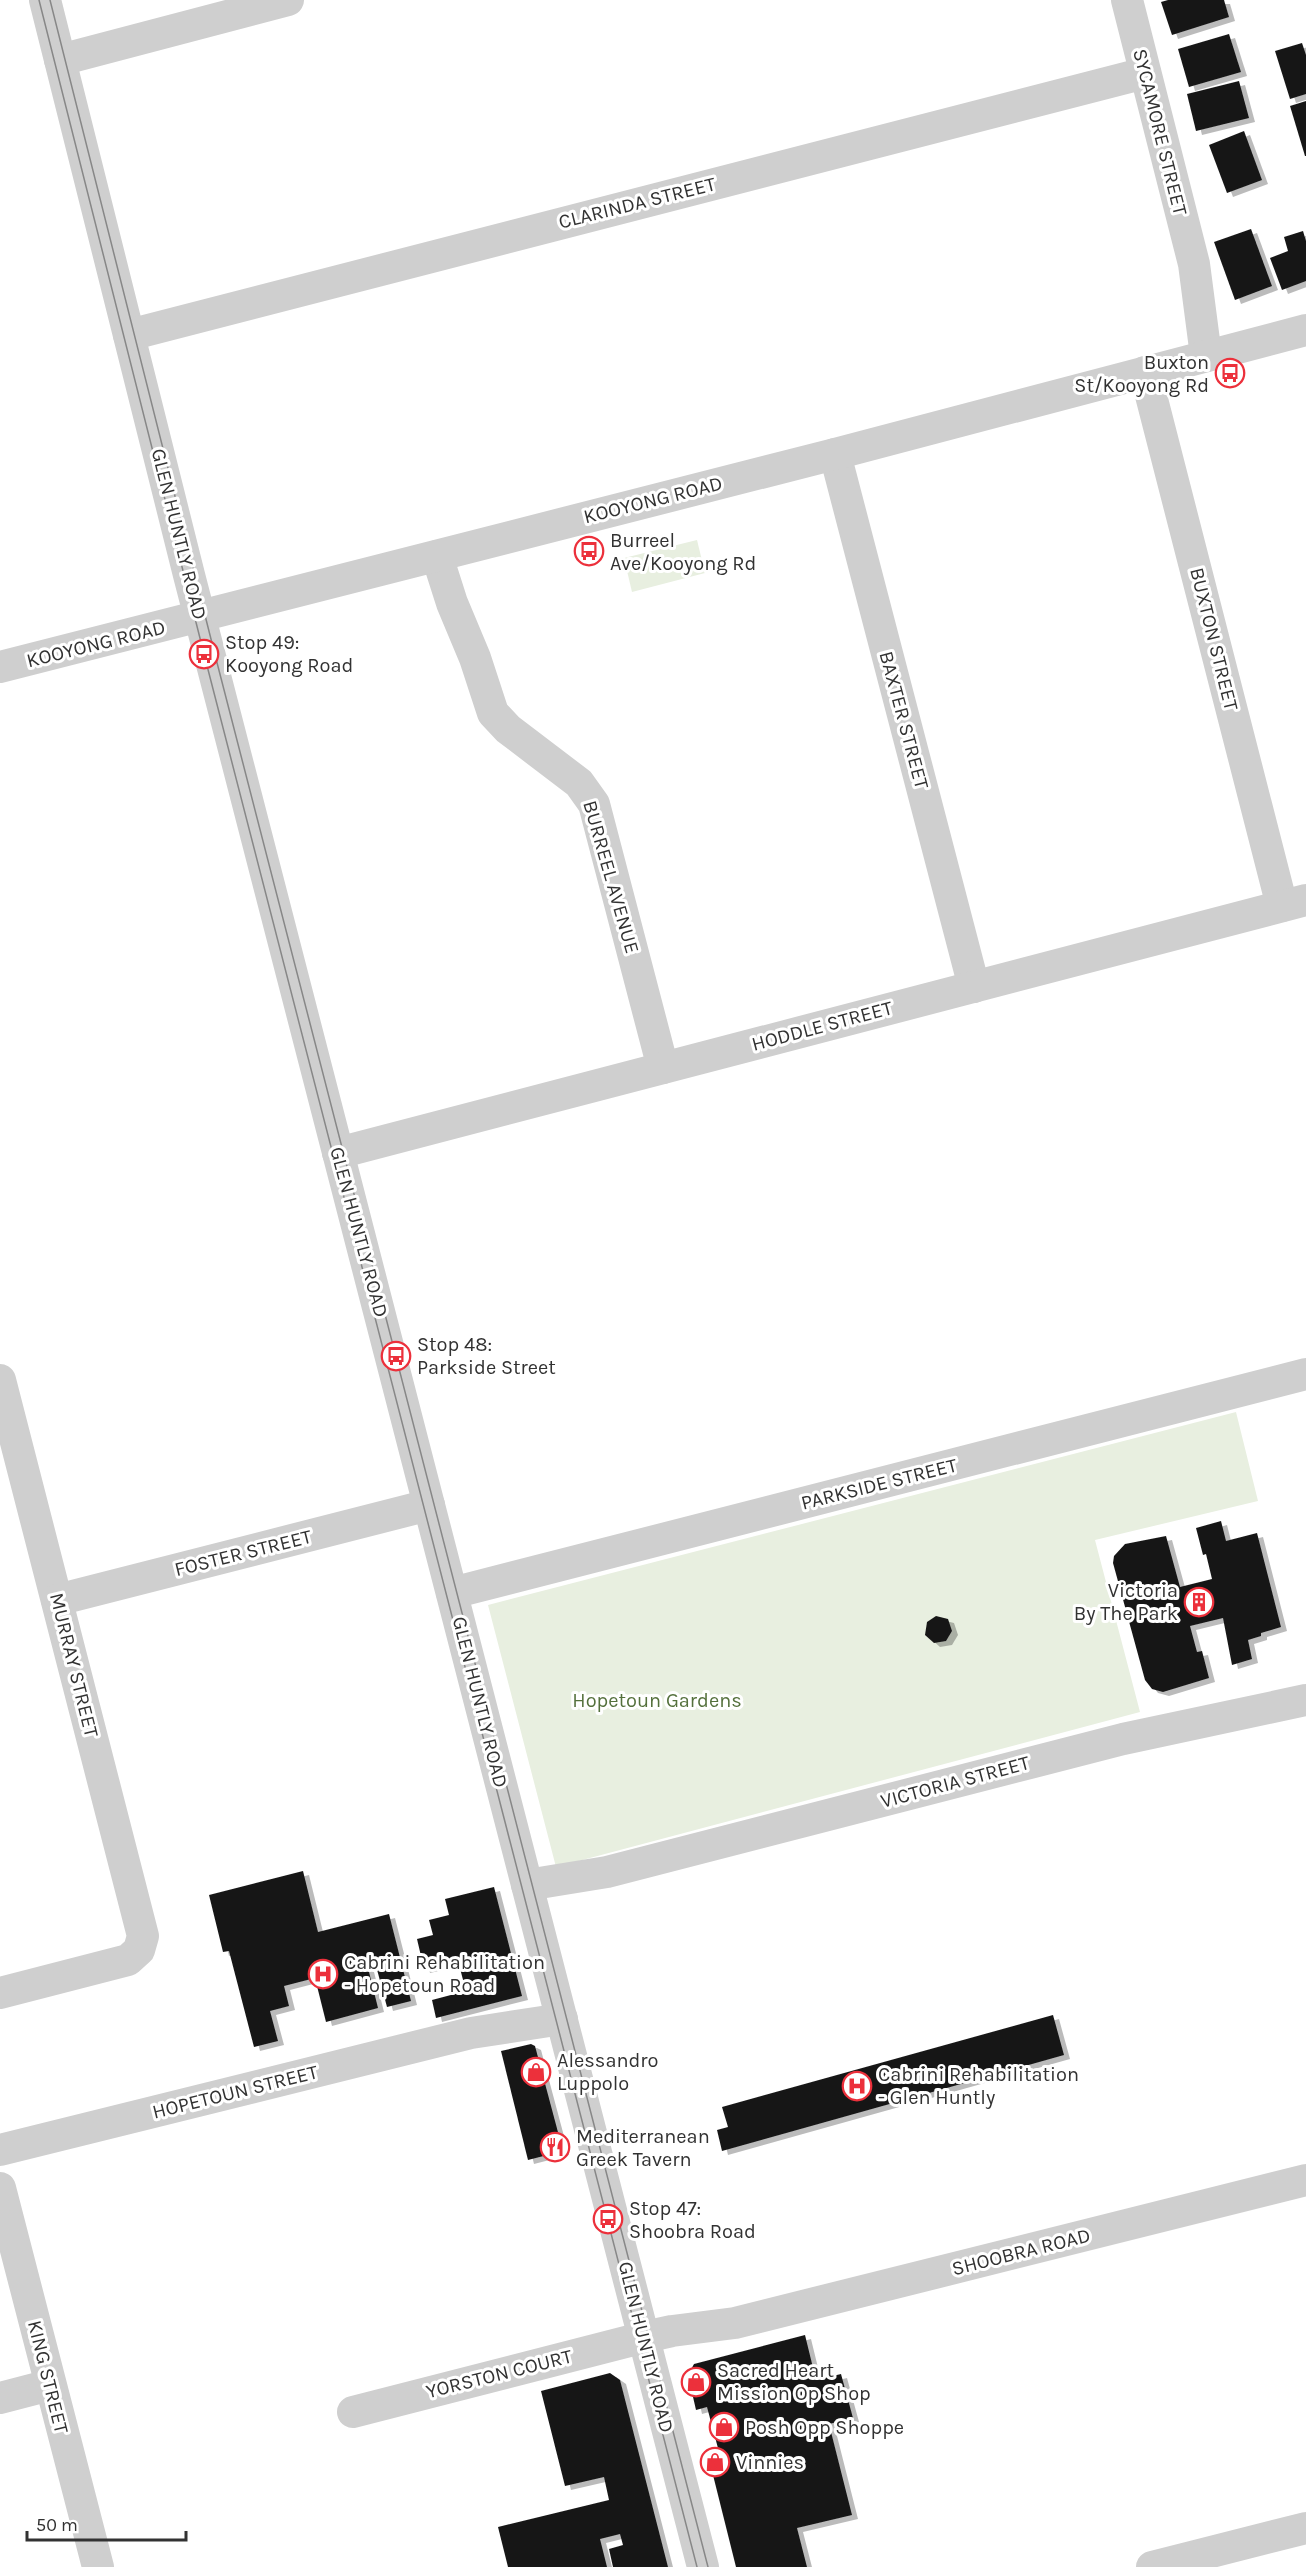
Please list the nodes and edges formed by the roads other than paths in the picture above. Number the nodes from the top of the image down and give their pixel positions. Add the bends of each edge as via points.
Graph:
1 (45, 0) edge
2 (288, 0) edge
3 (1127, 0) edge
4 (60, 60) junction
5 (1145, 73) junction
6 (1306, 330) edge
7 (129, 335) junction
8 (1216, 354) junction
9 (1145, 372) junction
10 (835, 454) junction
11 (446, 554) junction
12 (200, 617) junction
13 (0, 668) edge
14 (1294, 903) edge
15 (974, 987) junction
16 (663, 1068) junction
17 (338, 1153) junction
18 (1306, 1374) edge
19 (0, 1380) edge
20 (429, 1506) junction
21 (452, 1593) junction
22 (57, 1600) junction
23 (1306, 1700) edge
24 (529, 1893) junction
25 (0, 1993) edge
26 (560, 2010) junction
27 (0, 2150) edge
28 (1306, 2180) edge
29 (0, 2188) edge
30 (647, 2347) junction
31 (50, 2385) junction
32 (0, 2398) edge
33 (353, 2412) dead end
34 (1306, 2528) edge
35 (98, 2567) edge
36 (703, 2567) edge
37 (1152, 2567) edge

1 - 4 street, GLEN HUNTLY ROAD
2 - 4 street
3 - 5 street, SYCAMORE STREET
4 - 7 street, GLEN HUNTLY ROAD
5 - 7 street, CLARINDA STREET
5 - 8 street, SYCAMORE STREET
6 - 8 street, KOOYONG ROAD
7 - 12 street, GLEN HUNTLY ROAD
8 - 9 street, KOOYONG ROAD
9 - 10 street, KOOYONG ROAD
9 - 14 street, BUXTON STREET
10 - 11 street, KOOYONG ROAD
10 - 15 street, BAXTER STREET
11 - 12 street, KOOYONG ROAD
11 - 16 street, BURREEL AVENUE via 467,599 475,658 499,722 579,783 594,804
12 - 13 street, KOOYONG ROAD
12 - 17 street, GLEN HUNTLY ROAD
14 - 15 street, HODDLE STREET
15 - 16 street, HODDLE STREET
16 - 17 street, HODDLE STREET
17 - 20 street, GLEN HUNTLY ROAD
18 - 21 street, PARKSIDE STREET
19 - 22 street, MURRAY STREET
20 - 21 street, GLEN HUNTLY ROAD
20 - 22 street, FOSTER STREET
21 - 24 street, GLEN HUNTLY ROAD
22 - 25 street, MURRAY STREET via 143,1935 139,1950 128,1960
23 - 24 street, VICTORIA STREET via 1124,1739
24 - 26 street, GLEN HUNTLY ROAD
26 - 27 street, HOPETOUN STREET
26 - 30 street, GLEN HUNTLY ROAD
28 - 30 street, SHOOBRA ROAD via 735,2324 672,2331
29 - 31 street, KING STREET
30 - 33 street, YORSTON COURT
30 - 36 street, GLEN HUNTLY ROAD
31 - 32 street
31 - 35 street, KING STREET
34 - 37 street

